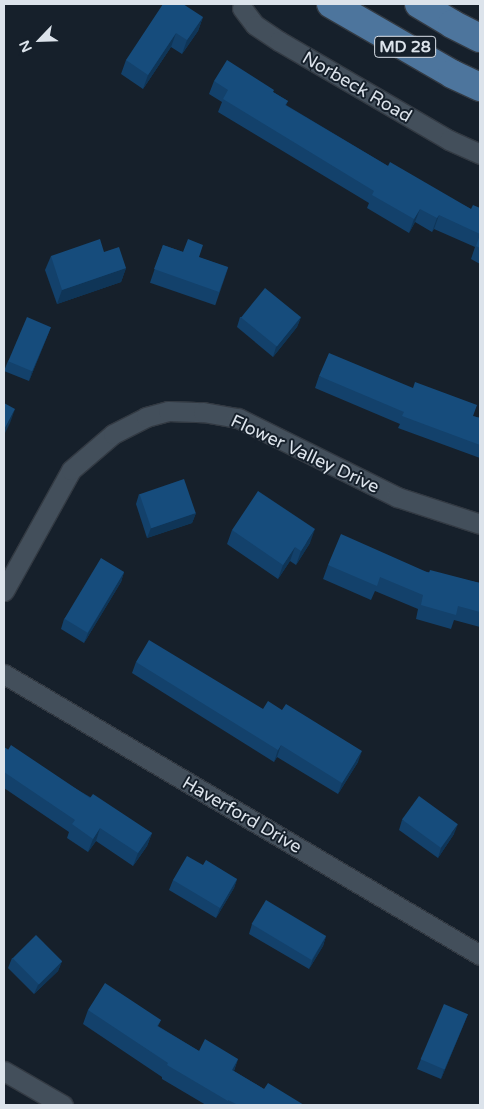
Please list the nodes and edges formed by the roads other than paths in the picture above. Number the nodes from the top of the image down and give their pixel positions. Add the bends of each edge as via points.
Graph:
1 (331, 4) edge
2 (419, 4) edge
3 (242, 8) dead end
4 (480, 38) edge
5 (480, 87) edge
6 (480, 154) edge
7 (480, 524) edge
8 (4, 591) edge
9 (4, 674) edge
10 (480, 954) edge
11 (4, 1071) edge
12 (63, 1105) edge

1 - 5 main road, MD 28
2 - 4 main road, MD 28
3 - 6 street, Norbeck Road via 255,26 279,41 449,140
7 - 8 street, Flower Valley Drive via 396,497 238,418 168,411 146,417 113,434 71,470
9 - 10 street, Haverford Drive
11 - 12 street

